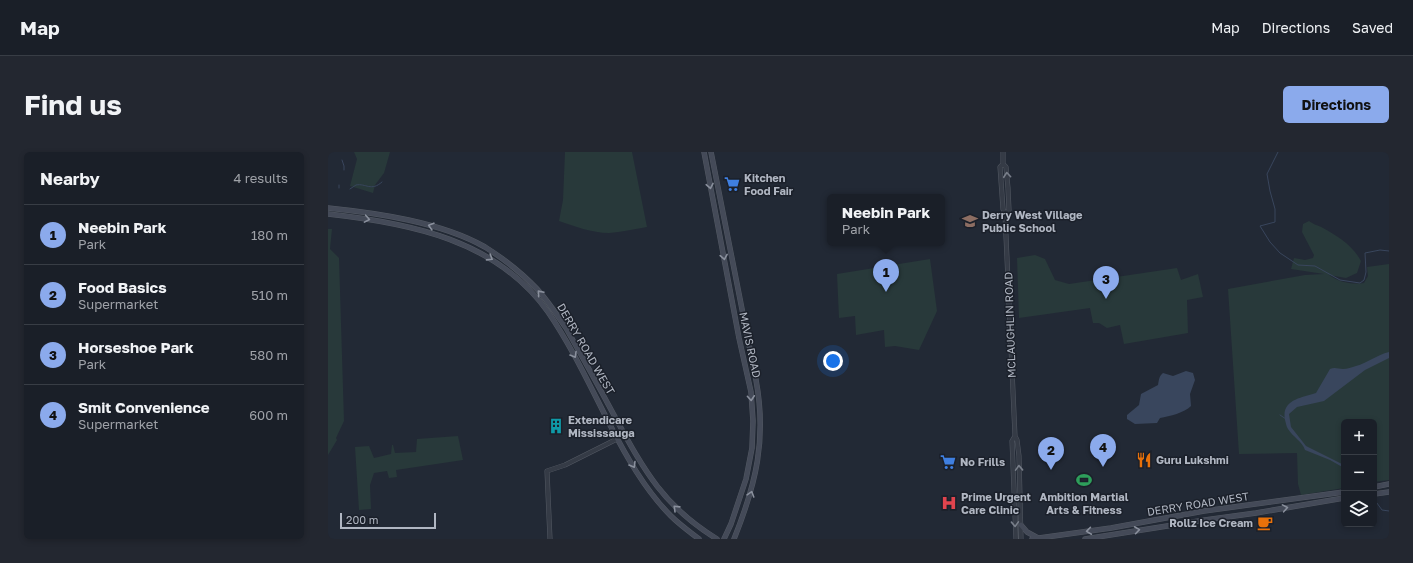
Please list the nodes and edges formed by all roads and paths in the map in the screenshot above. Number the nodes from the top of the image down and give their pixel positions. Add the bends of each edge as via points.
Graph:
1 (704, 152) edge
2 (711, 152) edge
3 (1003, 152) edge
4 (328, 208) edge
5 (328, 214) edge
6 (1015, 436) junction
7 (618, 438) junction
8 (1389, 484) edge
9 (1377, 486) edge
10 (1341, 492) edge
11 (1389, 492) edge
12 (1377, 494) edge
13 (1341, 499) edge
14 (1021, 525) junction
15 (1038, 538) edge
16 (550, 539) edge
17 (699, 539) edge
18 (717, 539) edge
19 (724, 539) edge
20 (734, 539) edge
21 (1016, 539) edge
22 (1021, 539) edge
23 (1032, 539) edge
24 (1084, 539) edge

1 -> 19 main road, MAVIS ROAD via 751,392 753,421 752,448 746,479
20 -> 2 main road, MAVIS ROAD via 750,498 757,470 761,413
3 - 6 street, MCLAUGHLIN ROAD via 1003,164 1000,167 1005,214
18 -> 4 main road, DERRY ROAD WEST via 683,515 654,483 566,328 538,290 522,274 484,247 443,230 356,211
5 -> 7 main road, DERRY ROAD WEST via 415,228 465,245 496,262 538,300 561,332
14 -> 6 street, MCLAUGHLIN ROAD via 1018,440
6 -> 21 street, MCLAUGHLIN ROAD via 1012,441
7 - 16 street via 547,471
7 -> 17 main road, DERRY ROAD WEST via 660,504 682,527
8 - 9 main road
10 -> 15 main road, DERRY ROAD WEST
11 - 12 main road
24 -> 13 main road, DERRY ROAD WEST
14 - 15 main road via 1028,533
14 - 22 street, MCLAUGHLIN ROAD
15 - 23 main road, DERRY ROAD WEST

